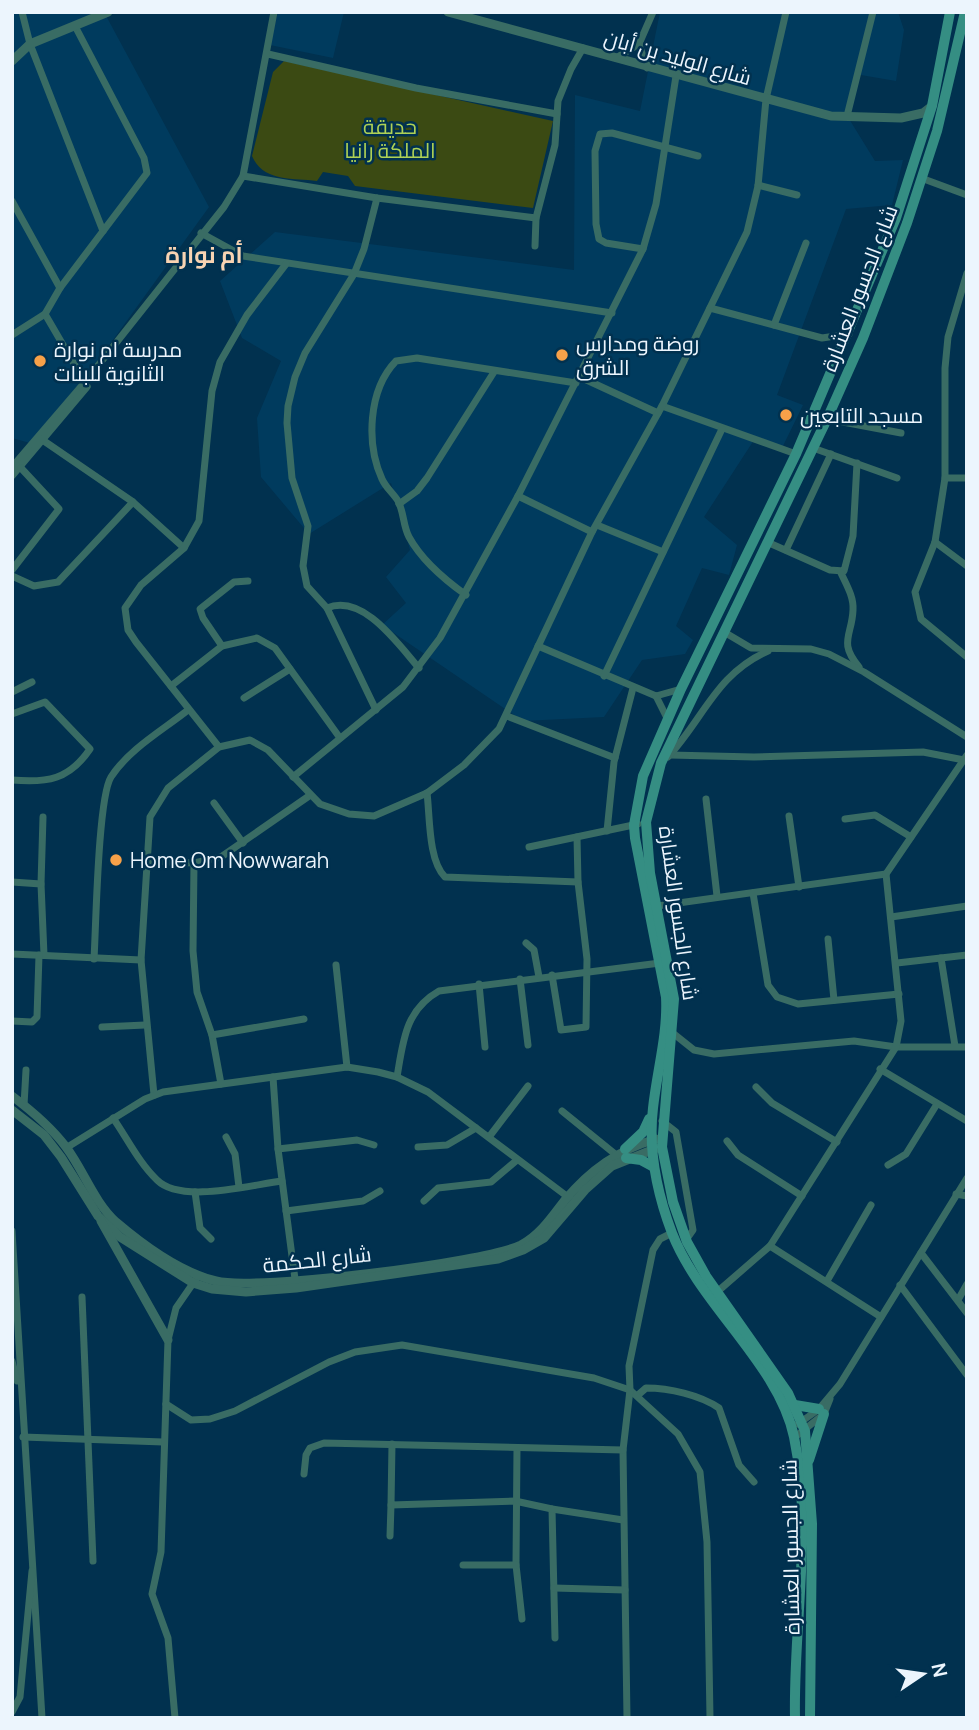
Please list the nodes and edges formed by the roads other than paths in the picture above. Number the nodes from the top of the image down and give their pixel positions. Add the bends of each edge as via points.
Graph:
1 (23, 12) edge
2 (108, 12) edge
3 (274, 12) edge
4 (448, 12) edge
5 (653, 12) edge
6 (786, 12) edge
7 (873, 12) edge
8 (950, 12) edge
9 (965, 12) edge
10 (483, 17) edge
11 (75, 26) junction
12 (30, 44) junction
13 (639, 44) junction
14 (583, 48) junction
15 (268, 54) junction
16 (615, 58) junction
17 (12, 61) edge
18 (647, 68) junction
19 (676, 76) junction
20 (766, 99) junction
21 (932, 106) junction
22 (556, 114) junction
23 (847, 116) junction
24 (901, 118) junction
25 (925, 134) junction
26 (665, 148) junction
27 (698, 156) dead end
28 (243, 176) junction
29 (921, 178) junction
30 (758, 185) junction
31 (797, 195) dead end
32 (967, 195) edge
33 (377, 198) junction
34 (12, 201) edge
35 (536, 218) junction
36 (902, 221) junction
37 (103, 231) junction
38 (201, 233) junction
39 (806, 243) dead end
40 (535, 246) dead end
41 (643, 249) junction
42 (286, 264) junction
43 (354, 274) junction
44 (966, 277) edge
45 (60, 288) junction
46 (958, 303) junction
47 (710, 308) junction
48 (967, 310) edge
49 (612, 313) junction
50 (45, 314) junction
51 (775, 325) junction
52 (849, 334) junction
53 (12, 335) edge
54 (494, 372) junction
55 (578, 380) junction
56 (86, 384) junction
57 (660, 410) junction
58 (827, 419) junction
59 (722, 429) junction
60 (901, 433) dead end
61 (44, 441) junction
62 (813, 448) junction
63 (796, 454) junction
64 (831, 454) junction
65 (856, 463) junction
66 (12, 467) edge
67 (21, 468) junction
68 (12, 476) edge
69 (897, 478) dead end
70 (945, 478) junction
71 (967, 478) edge
72 (518, 496) junction
73 (133, 502) junction
74 (400, 504) junction
75 (595, 528) junction
76 (767, 542) junction
77 (935, 542) junction
78 (184, 548) junction
79 (786, 550) junction
80 (663, 552) junction
81 (967, 566) edge
82 (12, 570) edge
83 (841, 573) junction
84 (12, 576) edge
85 (248, 581) dead end
86 (466, 595) junction
87 (327, 608) junction
88 (724, 632) junction
89 (222, 646) junction
90 (538, 646) junction
91 (772, 649) junction
92 (967, 657) edge
93 (419, 668) junction
94 (290, 669) junction
95 (864, 671) junction
96 (604, 676) junction
97 (32, 682) dead end
98 (171, 686) junction
99 (633, 688) junction
100 (681, 689) junction
101 (12, 692) edge
102 (656, 696) junction
103 (244, 698) dead end
104 (188, 710) junction
105 (376, 710) junction
106 (12, 714) edge
107 (508, 716) junction
108 (667, 719) junction
109 (967, 737) edge
110 (340, 738) junction
111 (219, 747) junction
112 (965, 757) edge
113 (615, 758) junction
114 (666, 759) junction
115 (293, 777) junction
116 (12, 780) edge
117 (427, 793) junction
118 (309, 796) junction
119 (706, 799) dead end
120 (214, 803) dead end
121 (789, 816) dead end
122 (43, 817) dead end
123 (845, 819) dead end
124 (640, 824) junction
125 (607, 831) junction
126 (577, 837) junction
127 (911, 837) junction
128 (243, 843) junction
129 (529, 847) dead end
130 (146, 861) junction
131 (194, 863) junction
132 (886, 874) junction
133 (12, 882) edge
134 (578, 883) junction
135 (41, 884) junction
136 (799, 887) junction
137 (753, 893) junction
138 (717, 896) junction
139 (657, 906) junction
140 (967, 906) edge
141 (891, 917) junction
142 (828, 939) dead end
143 (526, 943) dead end
144 (12, 954) edge
145 (41, 955) junction
146 (967, 955) edge
147 (941, 958) junction
148 (94, 959) junction
149 (141, 960) junction
150 (660, 963) junction
151 (897, 963) junction
152 (336, 965) dead end
153 (587, 972) junction
154 (552, 975) junction
155 (540, 977) junction
156 (520, 979) junction
157 (479, 984) junction
158 (899, 994) junction
159 (834, 1000) junction
160 (304, 1018) dead end
161 (12, 1021) edge
162 (145, 1025) junction
163 (102, 1027) dead end
164 (674, 1034) junction
165 (212, 1035) junction
166 (528, 1045) dead end
167 (955, 1046) junction
168 (485, 1047) dead end
169 (896, 1047) junction
170 (967, 1048) edge
171 (346, 1067) junction
172 (880, 1069) junction
173 (26, 1070) dead end
174 (273, 1077) junction
175 (397, 1077) junction
176 (221, 1084) junction
177 (528, 1086) dead end
178 (756, 1087) dead end
179 (154, 1095) junction
180 (12, 1096) edge
181 (937, 1104) junction
182 (24, 1105) junction
183 (12, 1110) edge
184 (653, 1110) junction
185 (562, 1111) dead end
186 (113, 1118) junction
187 (662, 1121) junction
188 (967, 1121) edge
189 (476, 1128) junction
190 (226, 1137) dead end
191 (489, 1137) junction
192 (727, 1141) dead end
193 (837, 1142) junction
194 (657, 1144) junction
195 (374, 1145) dead end
196 (418, 1147) dead end
197 (66, 1148) junction
198 (278, 1149) junction
199 (622, 1154) junction
200 (517, 1160) junction
201 (888, 1165) dead end
202 (654, 1167) junction
203 (967, 1178) edge
204 (282, 1181) junction
205 (239, 1187) junction
206 (380, 1191) dead end
207 (195, 1192) junction
208 (956, 1195) junction
209 (802, 1196) junction
210 (967, 1196) edge
211 (568, 1197) junction
212 (424, 1201) dead end
213 (871, 1205) dead end
214 (286, 1211) junction
215 (98, 1216) junction
216 (12, 1231) edge
217 (673, 1233) junction
218 (211, 1239) dead end
219 (686, 1240) junction
220 (770, 1246) junction
221 (921, 1253) junction
222 (196, 1279) junction
223 (295, 1279) junction
224 (827, 1281) junction
225 (967, 1284) edge
226 (900, 1285) junction
227 (717, 1292) junction
228 (82, 1297) dead end
229 (958, 1300) junction
230 (967, 1313) edge
231 (881, 1317) junction
232 (168, 1340) junction
233 (12, 1361) edge
234 (967, 1375) edge
235 (630, 1390) junction
236 (20, 1392) junction
237 (638, 1395) junction
238 (166, 1404) junction
239 (795, 1405) junction
240 (821, 1412) junction
241 (798, 1429) junction
242 (23, 1437) junction
243 (90, 1438) junction
244 (163, 1442) junction
245 (392, 1444) junction
246 (517, 1448) junction
247 (623, 1450) junction
248 (809, 1460) junction
249 (304, 1474) dead end
250 (754, 1482) dead end
251 (515, 1501) junction
252 (391, 1505) junction
253 (552, 1509) junction
254 (623, 1520) junction
255 (390, 1536) dead end
256 (93, 1560) dead end
257 (463, 1565) dead end
258 (516, 1566) junction
259 (33, 1567) junction
260 (554, 1588) junction
261 (625, 1590) junction
262 (522, 1619) dead end
263 (555, 1638) dead end
264 (12, 1712) edge
265 (42, 1718) edge
266 (175, 1718) edge
267 (627, 1718) edge
268 (710, 1718) edge
269 (795, 1718) edge
270 (810, 1718) edge

1 - 12 street
2 - 11 street
3 - 15 street
4 - 10 street, شارع الوليد بن أبان
5 - 13 street
6 - 20 street
7 - 23 street
8 - 21 main road, شارع الجسور العشارة
9 - 29 main road, شارع الجسور العشارة via 942,115
10 - 14 street, شارع الوليد بن أبان
11 - 12 street
11 - 37 street via 147,163 143,182
12 - 17 street
12 - 37 street
13 - 16 street
13 - 18 street
14 - 16 street, شارع الوليد بن أبان
14 - 22 street via 564,83
15 - 22 street
15 - 28 street
16 - 18 street, شارع الوليد بن أبان
18 - 19 street, شارع الوليد بن أبان
19 - 20 street, شارع الوليد بن أبان
19 - 26 street
20 - 23 street, شارع الوليد بن أبان
20 - 30 street
21 - 24 street, شارع الوليد بن أبان
21 - 25 main road, شارع الجسور العشارة
22 - 35 street via 555,145
23 - 24 street, شارع الوليد بن أبان
24 - 25 street via 917,124
25 - 36 main road, شارع الجسور العشارة
26 - 27 street
26 - 41 street via 653,222
26 - 41 street via 612,132 600,134 596,141 599,239 614,246
28 - 33 street
28 - 38 street
29 - 32 street
29 - 36 main road, شارع الجسور العشارة
30 - 31 street
30 - 47 street via 747,232
33 - 35 street
33 - 43 street
34 - 45 street
35 - 40 street
36 - 52 main road, شارع الجسور العشارة
36 - 58 main road, شارع الجسور العشارة
37 - 45 street
38 - 42 street via 243,256
38 - 56 street
39 - 51 street
41 - 49 street
42 - 43 street
42 - 78 street via 247,315 220,362 212,391 202,510
43 - 49 street
43 - 87 street via 305,353 288,406 288,457 308,526 304,576 312,594
44 - 46 street
45 - 50 street
46 - 48 street
46 - 70 street via 945,368
47 - 51 street
47 - 57 street
49 - 55 street
50 - 53 street
50 - 56 street
51 - 52 street via 826,338
52 - 63 main road, شارع الجسور العشارة
54 - 55 street
54 - 74 street via 427,478
54 - 74 street via 417,358 396,361 389,369 377,391 374,446 383,480
55 - 57 street
55 - 72 street
56 - 61 street
56 - 66 street
57 - 59 street
57 - 75 street
58 - 60 street
58 - 62 main road, شارع الجسور العشارة
59 - 63 street
59 - 80 street
61 - 67 street
61 - 73 street
62 - 64 street
62 - 76 main road, شارع الجسور العشارة
63 - 100 main road, شارع الجسور العشارة
64 - 65 street
64 - 79 street
65 - 69 street
65 - 83 street via 853,537 847,567
67 - 68 street
67 - 82 street via 59,509
70 - 71 street
70 - 77 street
72 - 75 street
72 - 86 street
73 - 78 street
73 - 84 street via 58,582 34,586
74 - 86 street via 415,546 443,578
75 - 80 street
75 - 90 street
76 - 79 street
76 - 88 main road, شارع الجسور العشارة
77 - 81 street
77 - 92 street via 915,592 916,606 920,620
78 - 98 street via 141,585 125,608 128,630
79 - 83 street
80 - 96 street
83 - 95 street via 853,602 848,650
85 - 89 street via 234,582 200,609
86 - 93 street
87 - 93 street via 345,604 358,609
87 - 105 street
88 - 91 street via 751,648
88 - 114 main road, شارع الجسور العشارة
89 - 94 street via 257,638 275,648
89 - 98 street
90 - 96 street
90 - 107 street
91 - 95 street via 811,649
91 - 114 street via 743,663 724,680
93 - 105 street
94 - 103 street
94 - 110 street
95 - 109 street
96 - 99 street
97 - 101 street
98 - 104 street
99 - 102 street
99 - 113 street
100 - 102 street
100 - 108 main road, شارع الجسور العشارة
102 - 108 street
104 - 111 street
104 - 148 street via 129,756 109,782
105 - 110 street
106 - 116 street via 45,702 90,749 55,780
107 - 113 street
107 - 117 street via 481,750
108 - 124 main road, شارع الجسور العشارة via 643,776
110 - 115 street
111 - 115 street via 241,740 256,743
111 - 130 street via 158,799 150,817
112 - 114 street via 923,752
112 - 127 street
113 - 125 street
114 - 124 main road, شارع الجسور العشارة
115 - 118 street
117 - 118 street via 367,817 339,812
117 - 134 street via 434,850 445,877
118 - 128 street
119 - 138 street
120 - 128 street
121 - 136 street
122 - 135 street
123 - 127 street via 874,815
124 - 125 street
124 - 139 main road, شارع الجسور العشارة
124 - 150 main road, شارع الجسور العشارة
125 - 126 street
126 - 129 street
126 - 134 street
127 - 132 street
128 - 131 street via 221,857
130 - 131 street
130 - 149 street
131 - 165 street via 197,992
132 - 136 street
132 - 141 street
133 - 135 street
134 - 153 street
135 - 145 street
136 - 137 street
137 - 138 street
137 - 159 street via 760,950 772,992 791,1003
138 - 139 street
139 - 164 main road, شارع الجسور العشارة via 673,985
140 - 141 street
141 - 151 street
142 - 159 street
143 - 155 street via 534,950
144 - 145 street
145 - 148 street
145 - 161 street via 37,1017 32,1022
146 - 147 street
147 - 151 street
147 - 167 street
148 - 149 street
149 - 162 street
150 - 153 street
150 - 184 main road, شارع الجسور العشارة via 667,1010
151 - 158 street
152 - 171 street
153 - 154 street
153 - 154 street via 589,1022 575,1030 561,1029
154 - 155 street
155 - 156 street
156 - 157 street
156 - 166 street
157 - 168 street
157 - 175 street via 439,990 418,1006 405,1030
158 - 159 street
158 - 169 street via 901,1032
160 - 165 street
162 - 163 street
162 - 179 street
164 - 169 street via 694,1050 714,1054 854,1041
164 - 187 main road, شارع الجسور العشارة
165 - 176 street
167 - 169 street
167 - 170 street
169 - 172 street
171 - 174 street
171 - 175 street
172 - 181 street
172 - 193 street
173 - 182 street
174 - 176 street
174 - 198 street
175 - 189 street via 428,1092
176 - 179 street
177 - 191 street
178 - 193 street via 772,1103
179 - 186 street
180 - 182 street, شارع الحكمة
181 - 188 street
181 - 201 street via 906,1154
182 - 197 street, شارع الحكمة
183 - 215 street, شارع الحكمة via 44,1135
184 - 194 main road, شارع الجسور العشارة
184 - 199 main road via 643,1132
185 - 199 street
186 - 197 street
186 - 207 street via 156,1179 173,1191
187 - 194 main road, شارع الجسور العشارة
187 - 219 street via 676,1132 693,1230
189 - 191 street
189 - 196 street via 447,1145
190 - 205 street via 235,1154
191 - 200 street
192 - 209 street via 738,1155
193 - 209 street
194 - 199 street, شارع الحكمة
194 - 202 main road, شارع الجسور العشارة
194 - 219 main road, شارع الجسور العشارة
195 - 198 street via 357,1140
197 - 222 street, شارع الحكمة via 111,1217
198 - 204 street
199 - 202 main road
199 - 211 street, شارع الحكمة
199 - 222 street, شارع الحكمة via 544,1238 498,1259 263,1291 231,1292
200 - 211 street
200 - 212 street via 491,1182 438,1188
202 - 217 main road, شارع الجسور العشارة
203 - 208 street
204 - 205 street
204 - 214 street
205 - 207 street
206 - 214 street via 363,1201
207 - 218 street via 200,1228
208 - 210 street
208 - 221 street
209 - 220 street
211 - 223 street, شارع الحكمة via 540,1232 502,1252
213 - 224 street
214 - 223 street
215 - 222 street, شارع الحكمة via 120,1237
215 - 232 street
216 - 236 street
217 - 235 street via 653,1250 636,1323
217 - 241 main road, شارع الجسور العشارة via 704,1291 775,1389
219 - 227 main road, شارع الجسور العشارة
220 - 224 street
220 - 227 street
221 - 226 street
221 - 229 street
222 - 223 street, شارع الحكمة via 233,1284
222 - 232 street via 176,1308
224 - 231 street
225 - 229 street
226 - 231 street
226 - 234 street
227 - 239 main road, شارع الجسور العشارة
228 - 243 street
229 - 230 street
231 - 240 street
232 - 238 street
233 - 236 street
235 - 237 street
235 - 238 street via 594,1378 402,1346 355,1352 210,1419 191,1420
235 - 247 street
236 - 242 street
237 - 250 street via 646,1388 662,1390 704,1399 719,1408 739,1465
237 - 268 street via 678,1434 700,1472 708,1542
238 - 244 street
239 - 240 main road
239 - 241 main road, شارع الجسور العشارة
240 - 241 street
240 - 248 main road
241 - 248 main road, شارع الجسور العشارة
241 - 269 main road, شارع الجسور العشارة via 801,1544
242 - 243 street
242 - 259 street
243 - 244 street
243 - 256 street
244 - 266 street via 161,1552 152,1594 168,1638
245 - 246 street
245 - 249 street via 316,1444 306,1455
245 - 252 street
246 - 247 street
246 - 251 street
247 - 254 street
248 - 270 main road, شارع الجسور العشارة
251 - 252 street
251 - 253 street
251 - 258 street
252 - 255 street
253 - 254 street
253 - 260 street
254 - 261 street
257 - 258 street
258 - 262 street
259 - 264 street via 20,1697
259 - 265 street
260 - 261 street
260 - 263 street
261 - 267 street

